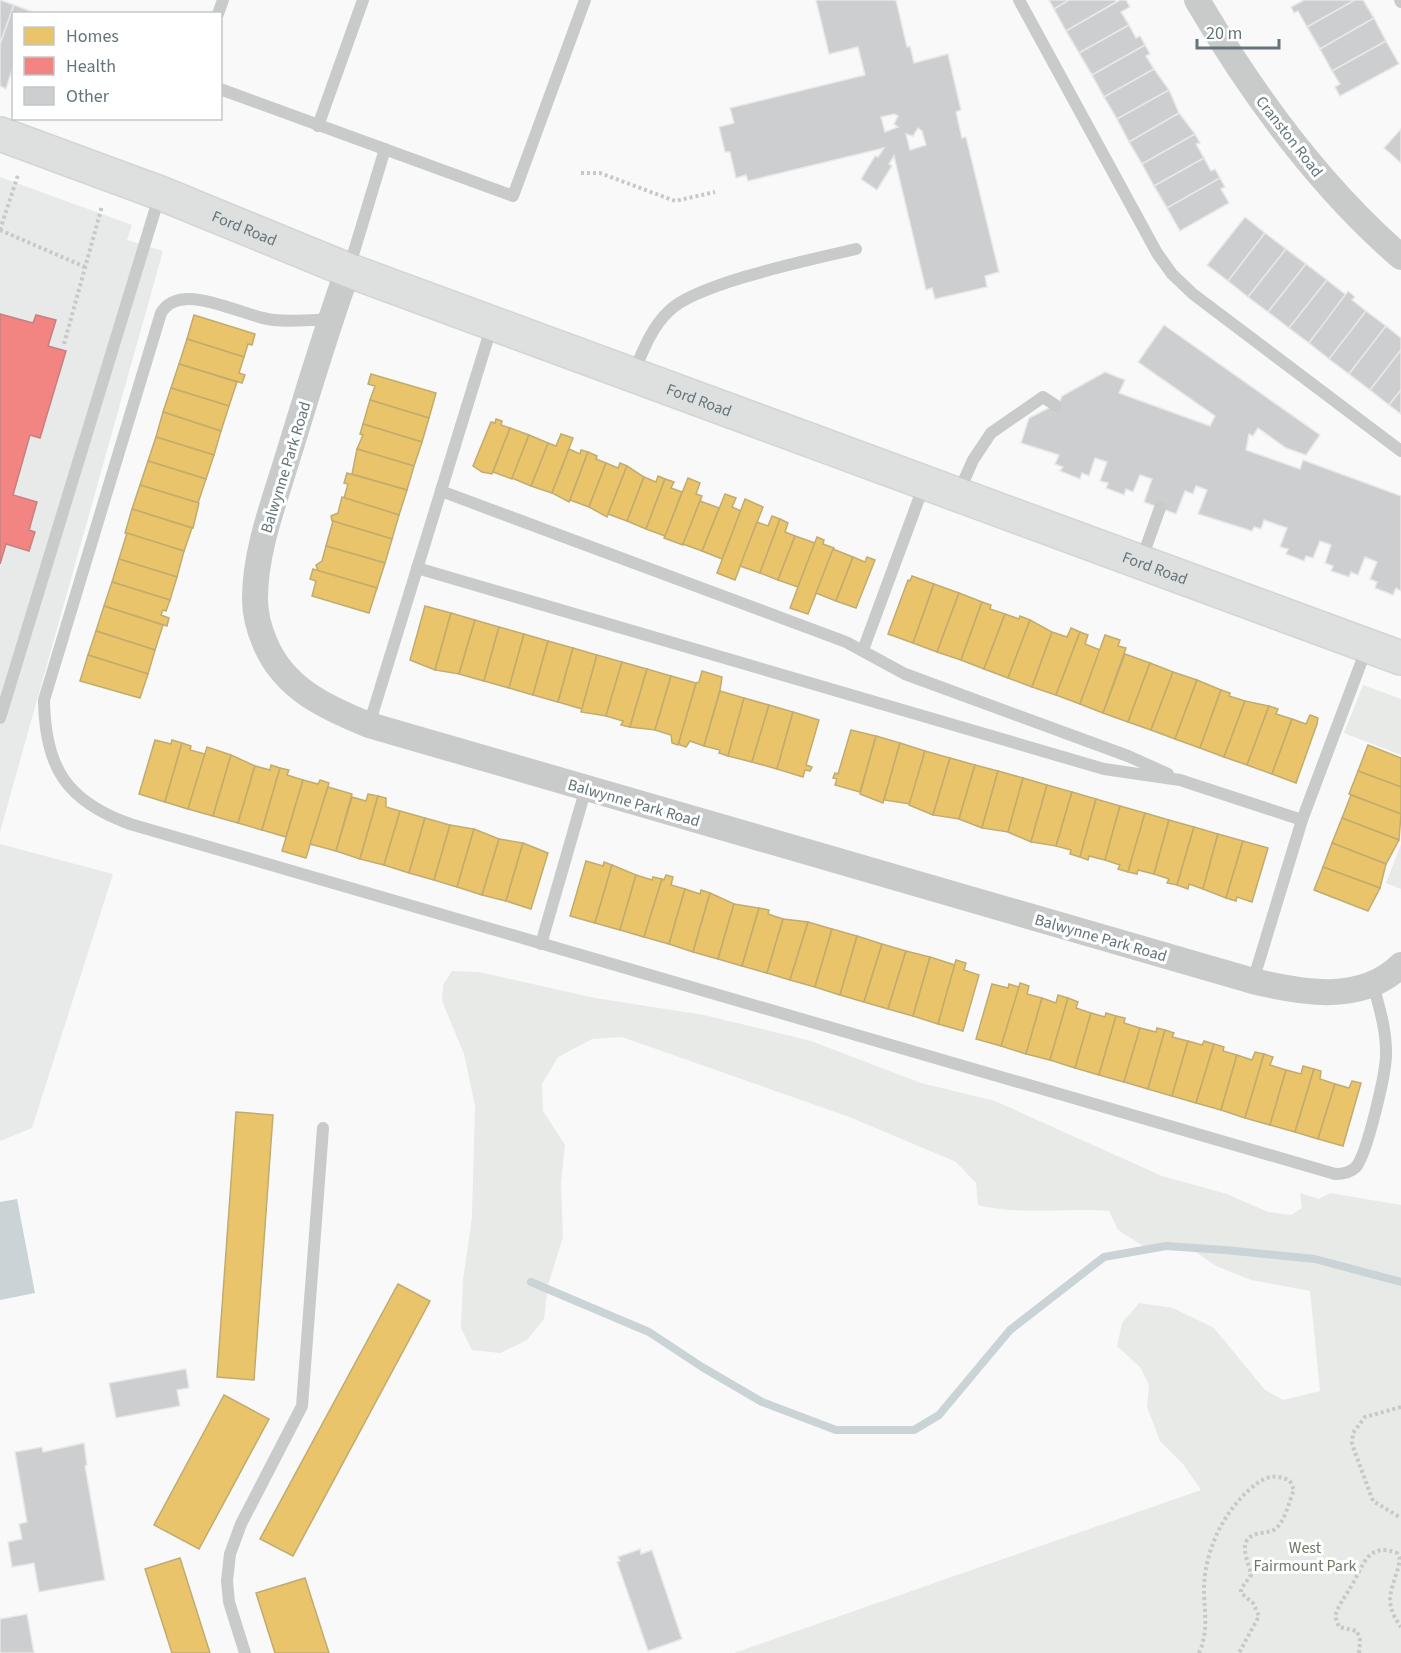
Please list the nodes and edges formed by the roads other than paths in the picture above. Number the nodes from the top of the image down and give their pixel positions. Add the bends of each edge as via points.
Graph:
1 (363, 0) edge
2 (585, 0) edge
3 (1019, 0) edge
4 (1197, 0) edge
5 (222, 90) edge
6 (318, 126) junction
7 (0, 134) edge
8 (385, 149) junction
9 (160, 193) junction
10 (856, 249) dead end
11 (1401, 257) edge
12 (348, 270) junction
13 (330, 319) junction
14 (492, 324) junction
15 (632, 375) junction
16 (1055, 405) dead end
17 (1401, 451) edge
18 (925, 483) junction
19 (441, 491) junction
20 (958, 495) junction
21 (1160, 508) dead end
22 (1140, 562) junction
23 (417, 568) junction
24 (1368, 646) junction
25 (863, 650) junction
26 (1401, 658) edge
27 (0, 718) edge
28 (369, 725) junction
29 (1180, 780) junction
30 (586, 788) junction
31 (1302, 820) junction
32 (542, 944) junction
33 (1401, 965) edge
34 (1253, 981) junction
35 (1373, 984) junction
36 (323, 1128) dead end
37 (245, 1653) edge

1 - 6 lane
2 - 8 lane via 513,196
3 - 17 lane via 1172,274
4 - 11 street, Cranston Road via 1245,78 1280,125 1352,211
5 - 6 lane
6 - 8 lane
7 - 9 main road, Ford Road
8 - 12 lane
9 - 12 main road, Ford Road
9 - 27 lane
10 - 15 lane via 714,286 689,297 658,322
12 - 13 street, Balwynne Park Road
12 - 14 main road, Ford Road
13 - 28 street, Balwynne Park Road via 269,518 256,576 257,622 265,645 290,681 329,709
13 - 32 lane via 260,318 179,297 166,303 52,668 44,700 49,752 60,775 77,796 101,814
14 - 15 main road, Ford Road
14 - 19 lane
15 - 18 main road, Ford Road
16 - 20 lane via 1043,397 991,434 973,460
18 - 20 main road, Ford Road
18 - 25 lane
19 - 23 lane
19 - 25 lane
20 - 22 main road, Ford Road
21 - 22 lane
22 - 24 main road, Ford Road
23 - 28 lane
23 - 29 lane via 1104,769
24 - 26 main road, Ford Road
24 - 31 lane
25 - 29 lane via 906,674 1128,756
28 - 30 street, Balwynne Park Road
29 - 31 lane
30 - 32 lane
30 - 34 street, Balwynne Park Road
31 - 34 lane
32 - 35 lane via 1335,1174 1356,1166 1363,1152 1385,1072 1385,1031
33 - 35 street, Balwynne Park Road
34 - 35 street, Balwynne Park Road via 1324,993
36 - 37 lane via 302,1406 241,1524 230,1554 229,1602

